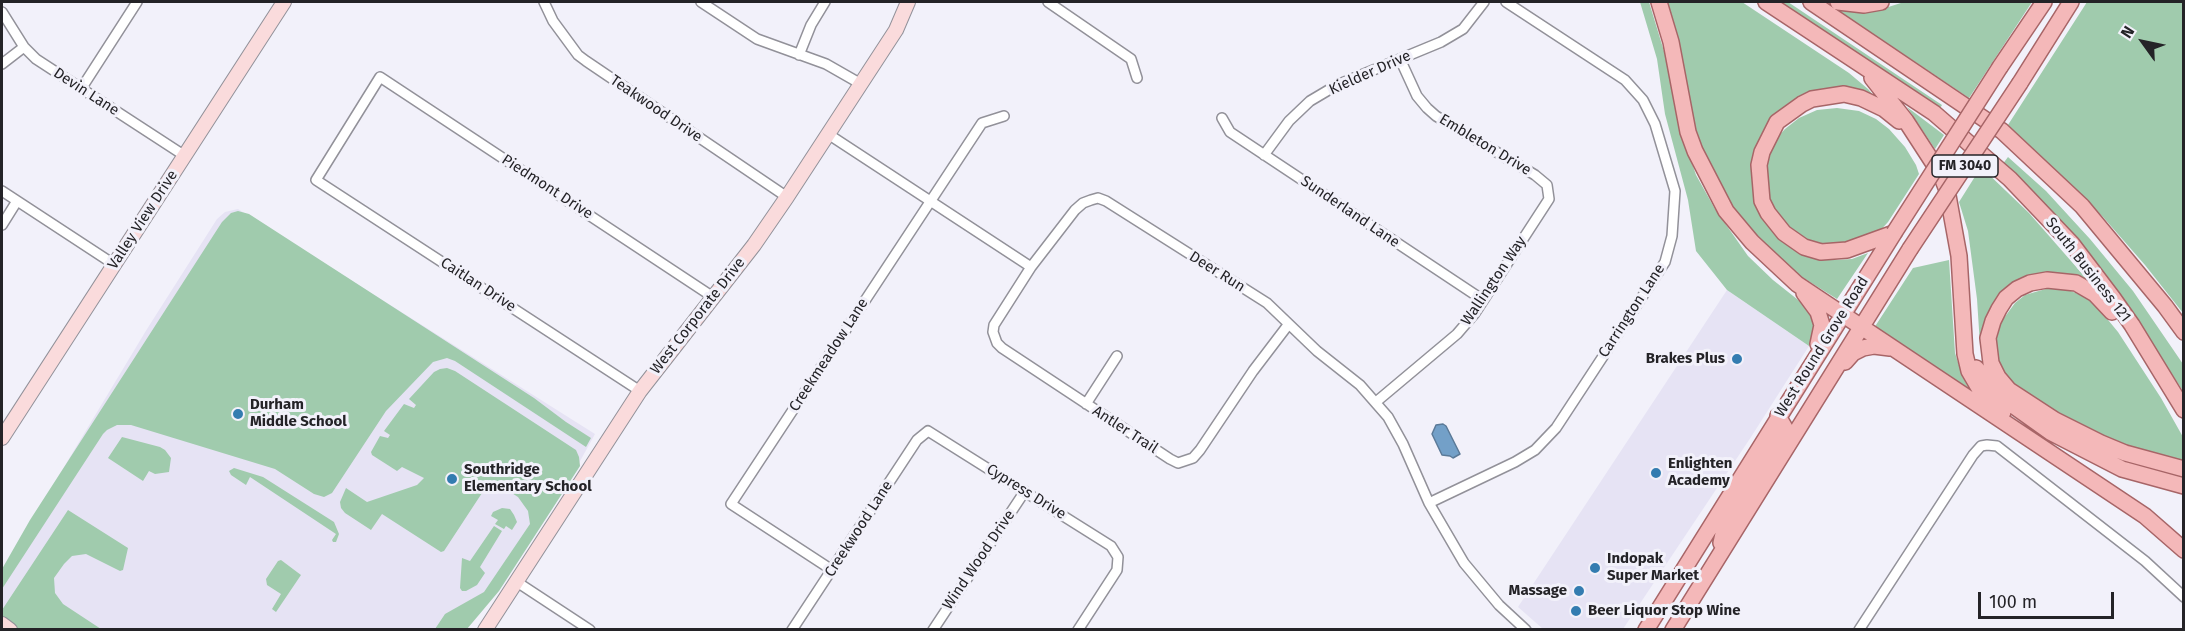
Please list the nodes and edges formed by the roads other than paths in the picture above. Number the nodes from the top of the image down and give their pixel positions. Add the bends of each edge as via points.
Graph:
1 (137, 2) edge
2 (284, 2) edge
3 (544, 2) edge
4 (701, 2) edge
5 (825, 2) edge
6 (908, 2) edge
7 (1048, 2) edge
8 (1484, 2) edge
9 (1506, 2) edge
10 (1659, 2) edge
11 (1766, 2) edge
12 (1811, 2) edge
13 (1838, 2) edge
14 (1881, 2) edge
15 (2044, 2) edge
16 (2071, 2) edge
17 (2, 12) edge
18 (24, 47) junction
19 (799, 55) junction
20 (1400, 59) junction
21 (2, 64) edge
22 (1860, 64) junction
23 (380, 77) joint
24 (1137, 78) dead end
25 (861, 84) junction
26 (81, 89) junction
27 (1004, 116) dead end
28 (1222, 118) dead end
29 (828, 134) junction
30 (1264, 155) junction
31 (185, 156) junction
32 (1932, 160) junction
33 (2, 191) edge
34 (787, 197) junction
35 (1549, 199) joint
36 (17, 201) junction
37 (930, 201) junction
38 (2, 225) edge
39 (1894, 233) junction
40 (115, 265) junction
41 (1031, 267) junction
42 (1797, 284) junction
43 (713, 297) junction
44 (1483, 300) junction
45 (1842, 314) junction
46 (1288, 325) junction
47 (2132, 326) junction
48 (1862, 327) junction
49 (2184, 332) edge
50 (1894, 348) junction
51 (1965, 354) junction
52 (1116, 356) dead end
53 (1807, 370) junction
54 (1827, 382) junction
55 (640, 391) junction
56 (1376, 402) junction
57 (1086, 404) junction
58 (2184, 410) edge
59 (1778, 416) junction
60 (928, 431) joint
61 (2, 438) edge
62 (2181, 469) edge
63 (2077, 470) junction
64 (2180, 485) edge
65 (1025, 491) junction
66 (1429, 503) junction
67 (2184, 550) edge
68 (1718, 558) junction
69 (832, 570) junction
70 (517, 582) junction
71 (2184, 597) edge
72 (2, 624) edge
73 (10, 630) edge
74 (485, 630) edge
75 (590, 630) edge
76 (792, 630) edge
77 (933, 630) edge
78 (1078, 630) edge
79 (1526, 630) edge
80 (1646, 630) edge
81 (1673, 630) edge
82 (1859, 630) edge

1 - 26 street
2 - 31 street, Valley View Drive
3 - 34 street, Teakwood Drive via 578,55
4 - 19 street via 757,39
5 - 19 street
6 - 25 street, West Corporate Drive via 896,30
7 - 24 street via 1131,59
8 - 20 street, Kielder Drive via 1463,29
9 - 66 street, Carrington Lane via 1625,80 1642,100 1655,124 1675,191 1672,236 1665,262 1556,428 1535,450 1515,462
10 - 42 main road via 1671,42 1688,132 1698,158 1739,228
11 - 22 main road, South Business 121
12 - 49 main road via 2002,131 2082,206
13 - 14 main road
15 - 39 main road, West Round Grove Road / FM 3040, bridge
16 - 48 main road, West Round Grove Road / FM 3040, bridge
17 - 18 street, Devin Lane
18 - 21 street
18 - 26 street, Devin Lane
19 - 25 street via 826,64
20 - 30 street, Kielder Drive via 1337,85 1310,101 1289,121
20 - 35 street, Embleton Drive via 1427,108 1547,184
22 - 32 main road
22 - 47 main road, South Business 121 via 1934,113 2010,179 2072,244
23 - 43 street, Piedmont Drive
23 - 55 street, Caitlan Drive via 316,180
25 - 29 street, West Corporate Drive
26 - 31 street, Devin Lane
27 - 37 street, Creekmeadow Lane via 982,123
28 - 30 street, Sunderland Lane via 1230,132
29 - 34 street, West Corporate Drive
29 - 37 street
30 - 44 street, Sunderland Lane
31 - 40 street, Valley View Drive
32 - 39 main road via 1884,109 1844,94 1802,104 1777,122 1768,138 1759,165 1762,201 1784,233 1804,247 1832,252 1859,247
32 - 51 main road via 1947,190 1959,256
33 - 36 street
34 - 43 street, West Corporate Drive
35 - 44 street, Wallington Way
36 - 38 street
36 - 40 street
37 - 41 street
37 - 69 street, Creekmeadow Lane via 731,504
39 - 45 main road, West Round Grove Road / FM 3040
40 - 61 street, Valley View Drive
41 - 46 street, Deer Run via 1075,210 1098,198 1267,303
41 - 57 street, Antler Trail via 994,325 994,337 1002,348
42 - 45 main road
42 - 53 main road via 1818,312 1822,325
43 - 55 street, West Corporate Drive
44 - 56 street, Wallington Way via 1457,334
45 - 48 main road
45 - 53 main road, West Round Grove Road / FM 3040
46 - 56 street, Deer Run
46 - 57 street, Antler Trail via 1200,450 1186,462 1170,459
47 - 58 main road, South Business 121
47 - 62 main road via 2120,322 2095,294 2076,283 2030,283 2006,298 1993,321 1988,338 1991,363 2009,390 2055,420 2125,453
48 - 50 main road
48 - 54 main road, West Round Grove Road / FM 3040
50 - 54 main road via 1874,346 1853,353
50 - 63 main road
51 - 63 main road via 1980,390 2023,427 2070,458
51 - 64 main road via 2001,397 2050,432 2122,470
52 - 57 street
53 - 59 main road, West Round Grove Road / FM 3040
54 - 68 main road, West Round Grove Road / FM 3040
55 - 70 street, West Corporate Drive
56 - 66 street, Deer Run via 1403,444
59 - 68 main road via 1785,428 1726,522
59 - 80 main road, West Round Grove Road / FM 3040
60 - 65 street, Cypress Drive
60 - 69 street, Creekwood Lane via 917,440
63 - 67 main road via 2145,516
65 - 77 street, Wind Wood Drive
65 - 78 street, Cypress Drive via 1111,546 1118,557 1117,570
66 - 79 street, Deer Run via 1481,586
68 - 81 main road, West Round Grove Road / FM 3040
69 - 76 street, Creekwood Lane
70 - 74 street, West Corporate Drive
70 - 75 street
71 - 82 street via 2145,561 1997,446 1987,445 1973,455
72 - 73 street

